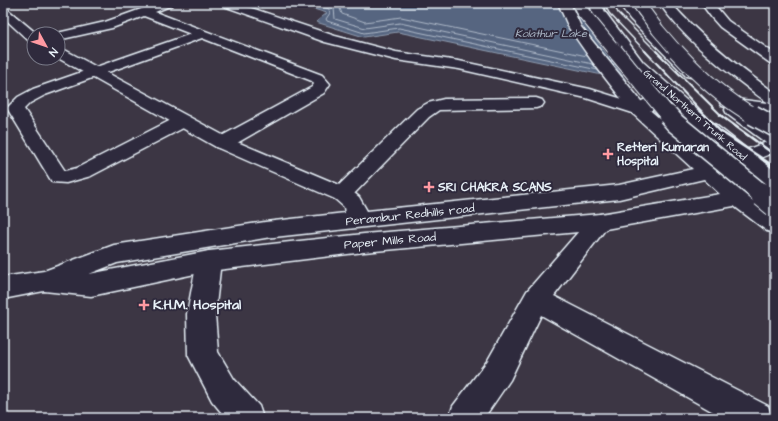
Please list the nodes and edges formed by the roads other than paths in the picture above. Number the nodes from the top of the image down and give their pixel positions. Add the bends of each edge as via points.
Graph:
1 (168, 3) edge
2 (225, 3) edge
3 (564, 3) edge
4 (579, 3) edge
5 (595, 3) edge
6 (625, 3) edge
7 (638, 3) edge
8 (664, 3) edge
9 (707, 3) edge
10 (3, 11) edge
11 (145, 12) junction
12 (26, 31) edge
13 (66, 34) edge
14 (203, 34) junction
15 (66, 56) edge
16 (775, 60) edge
17 (94, 71) junction
18 (668, 93) junction
19 (775, 100) edge
20 (723, 102) junction
21 (536, 103) dead end
22 (775, 109) edge
23 (639, 110) junction
24 (184, 121) junction
25 (775, 128) edge
26 (775, 142) edge
27 (223, 143) junction
28 (775, 145) edge
29 (743, 157) junction
30 (708, 172) junction
31 (775, 183) edge
32 (342, 194) junction
33 (738, 198) junction
34 (775, 205) edge
35 (356, 220) junction
36 (600, 222) junction
37 (775, 225) edge
38 (209, 261) junction
39 (44, 281) junction
40 (3, 288) edge
41 (536, 299) junction
42 (247, 418) edge
43 (465, 418) edge
44 (756, 418) edge

1 - 11 street
2 - 23 street via 337,41 396,56 459,66 590,94
3 - 23 street via 575,28
4 - 34 street, bridge via 582,11 675,123
5 - 18 street, Grand Northern Trunk Road via 600,14 638,65
6 - 20 street via 639,23
7 - 25 street, bridge via 685,61 731,101
8 - 19 street via 689,31 747,81
9 - 16 street via 724,24
10 - 12 street
11 - 13 street via 108,25
11 - 14 street
14 - 17 street
14 - 27 street via 317,78 322,84 318,90
15 - 17 street
17 - 24 street
17 - 24 street via 39,92 15,108 59,177 84,172
18 - 23 street
18 - 29 street, Grand Northern Trunk Road
20 - 22 street
20 - 26 street
21 - 32 street via 434,106 423,113
23 - 30 street
24 - 27 street
27 - 32 street
28 - 29 street, Perambur Redhills road
29 - 30 street, Perambur Redhills road
29 - 31 street, Grand Northern Trunk Road
30 - 33 street
30 - 35 street, Perambur Redhills road via 619,192
31 - 33 street, Paper Mills Road
32 - 35 street via 356,206
33 - 36 street, Paper Mills Road
33 - 37 street
35 - 39 street, Perambur Redhills road via 265,230 114,254
36 - 38 street, Paper Mills Road via 364,243
36 - 41 street
38 - 39 street, Paper Mills Road via 90,285
38 - 42 street via 201,314 203,355 223,390
39 - 40 street, Paper Mills Road
41 - 43 street via 499,370
41 - 44 street

